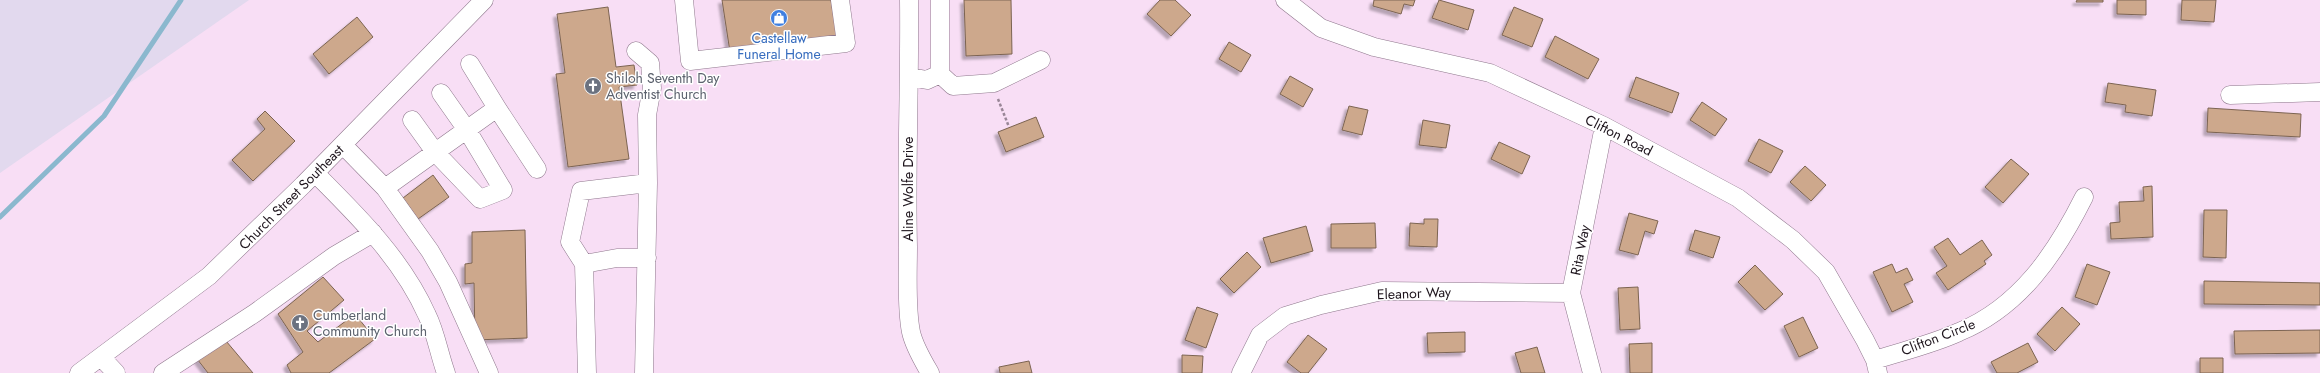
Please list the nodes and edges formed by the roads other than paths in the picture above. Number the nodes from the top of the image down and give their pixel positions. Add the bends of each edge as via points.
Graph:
1 (484, 0) edge
2 (684, 0) edge
3 (840, 0) edge
4 (909, 0) edge
5 (940, 0) edge
6 (1285, 0) edge
7 (636, 51) dead end
8 (1041, 60) dead end
9 (470, 64) dead end
10 (940, 74) junction
11 (910, 77) junction
12 (2320, 92) edge
13 (441, 93) dead end
14 (2230, 95) dead end
15 (497, 108) junction
16 (412, 120) dead end
17 (1604, 126) junction
18 (467, 130) junction
19 (343, 145) junction
20 (435, 152) junction
21 (537, 170) dead end
22 (315, 173) junction
23 (648, 182) junction
24 (385, 188) junction
25 (2084, 197) dead end
26 (373, 232) junction
27 (647, 258) junction
28 (584, 264) junction
29 (1571, 293) junction
30 (101, 357) junction
31 (1877, 366) edge
32 (79, 373) edge
33 (116, 373) edge
34 (163, 373) edge
35 (446, 373) edge
36 (489, 373) edge
37 (587, 373) edge
38 (644, 373) edge
39 (930, 373) edge
40 (1241, 373) edge
41 (1592, 373) edge

1 - 19 street, Church Street Southeast
2 - 3 street via 690,61 846,43
4 - 11 street, Aline Wolfe Drive
5 - 10 street
6 - 17 street, Clifton Road via 1321,28 1374,47 1490,73
7 - 23 street via 650,63 652,88 647,115
8 - 10 street via 991,84 953,86
9 - 15 street
10 - 11 street via 927,80
11 - 39 street, Aline Wolfe Drive via 906,182 911,332
12 - 14 street
13 - 18 street
15 - 18 street
15 - 21 street
16 - 20 street
17 - 29 street, Rita Way
17 - 31 street, Clifton Road via 1738,198 1793,240 1826,272
18 - 20 street
18 - 20 street via 504,190 480,199
19 - 22 street, Church Street Southeast
19 - 24 street
20 - 24 street
22 - 26 street
22 - 30 street, Church Street Southeast via 209,276
23 - 27 street
23 - 28 street via 581,191 570,242
24 - 36 street via 430,251 448,282
25 - 31 street, Clifton Circle via 2065,235 2046,262 2023,289 2000,308 1986,319 1959,332
26 - 34 street
26 - 35 street via 406,275 428,316
27 - 28 street via 617,258
27 - 38 street
28 - 37 street
29 - 40 street, Eleanor Way via 1382,291 1321,305 1285,316 1260,335
29 - 41 street, Rita Way
30 - 32 street, Church Street Southeast
30 - 33 street

